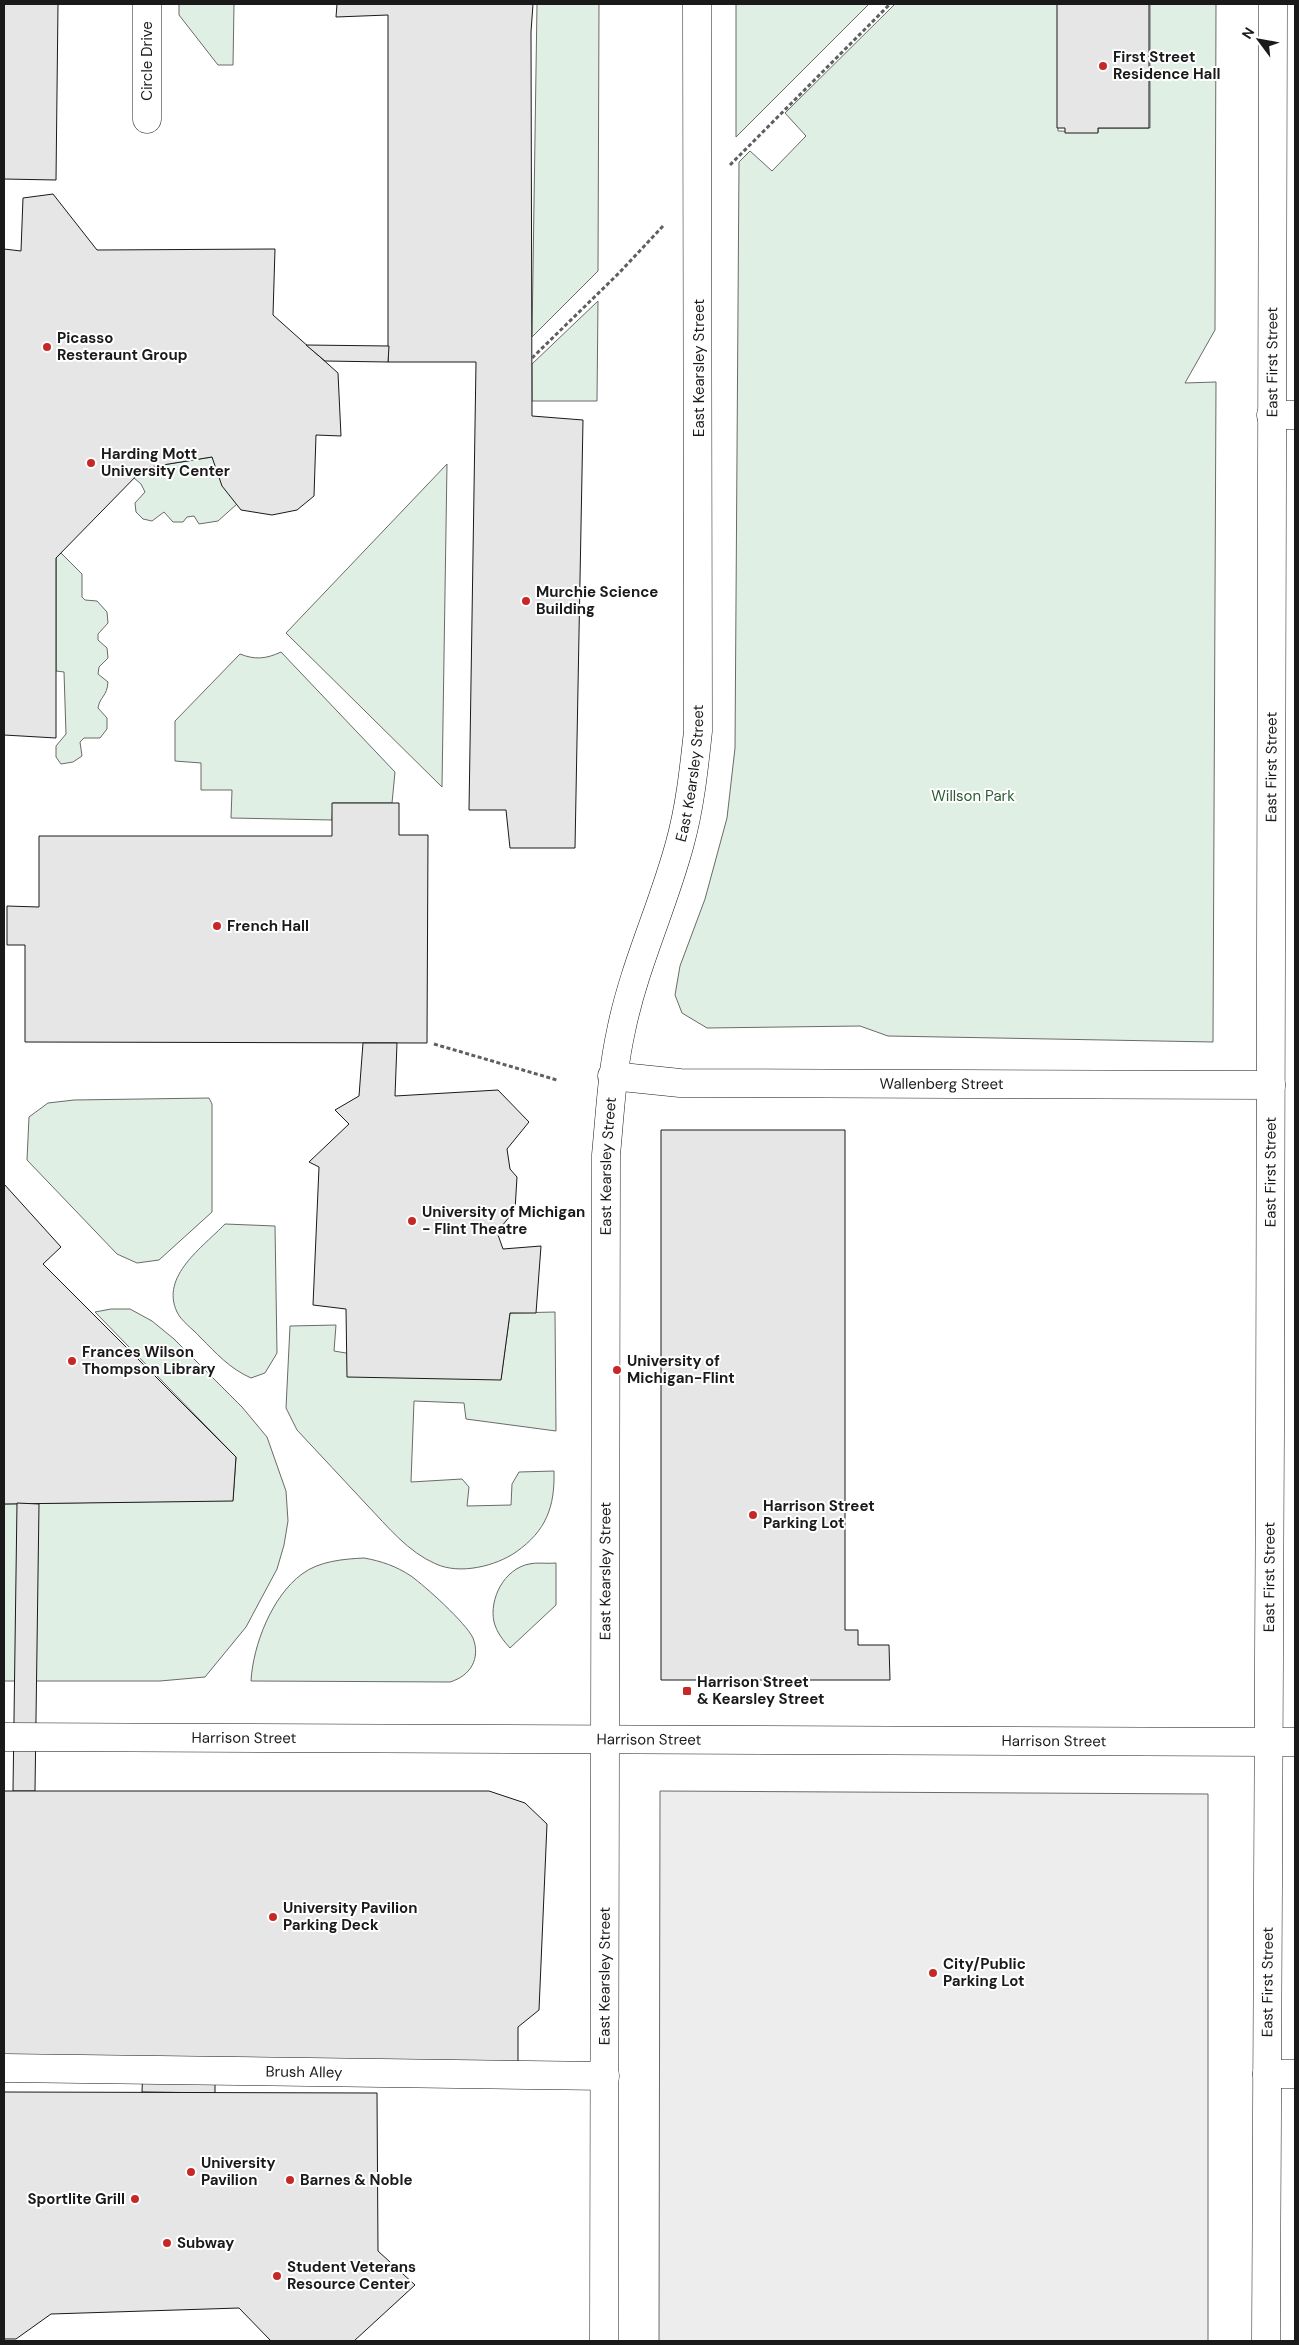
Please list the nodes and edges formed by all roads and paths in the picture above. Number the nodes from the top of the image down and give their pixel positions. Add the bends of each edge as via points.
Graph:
1 (147, 4) edge
2 (698, 4) edge
3 (1273, 4) edge
4 (147, 119) dead end
5 (1283, 415) edge
6 (434, 1044) dead end
7 (612, 1076) junction
8 (557, 1080) dead end
9 (1271, 1085) junction
10 (4, 1737) edge
11 (605, 1740) junction
12 (1268, 1741) junction
13 (1295, 1742) edge
14 (4, 2068) edge
15 (1267, 2074) junction
16 (1295, 2074) edge
17 (605, 2076) junction
18 (604, 2341) edge
19 (1266, 2341) edge

1 - 4 street, Circle Drive
2 - 7 street, East Kearsley Street via 698,731 681,842 632,988
3 - 5 street, East First Street
5 - 9 street, East First Street
6 - 8 path
7 - 9 street, Wallenberg Street via 680,1083
7 - 11 street, East Kearsley Street via 606,1155
9 - 12 street, East First Street
10 - 11 street, Harrison Street
11 - 12 street, Harrison Street
11 - 17 street, East Kearsley Street
12 - 13 street, Harrison Street
12 - 15 street, East First Street
14 - 17 street, Brush Alley
15 - 16 street
15 - 19 street, East First Street
17 - 18 street, East Kearsley Street

